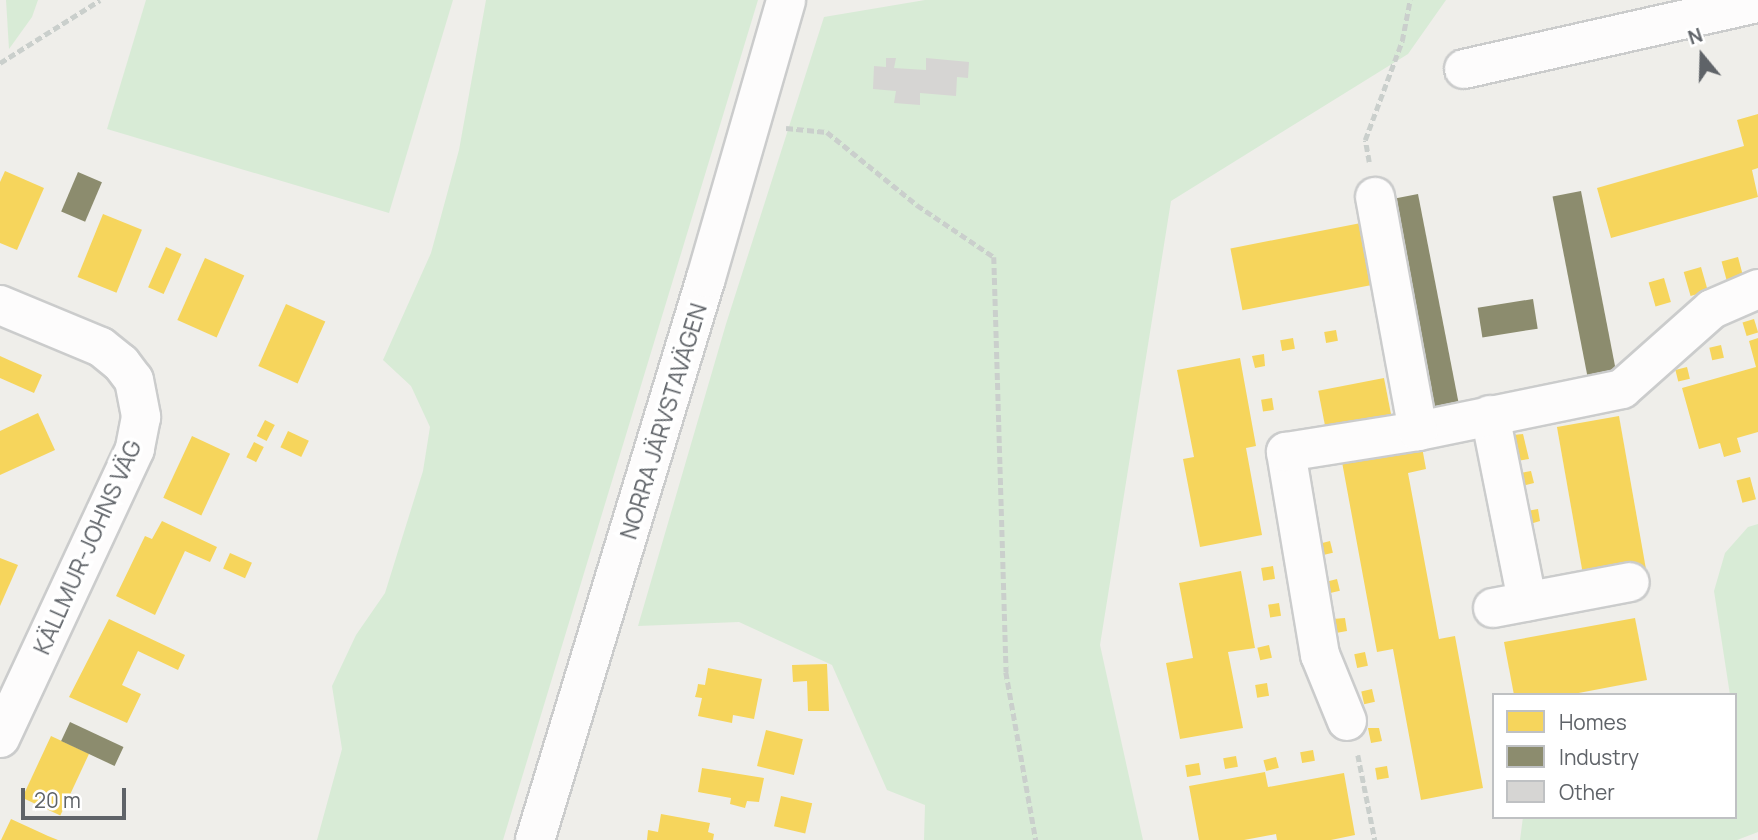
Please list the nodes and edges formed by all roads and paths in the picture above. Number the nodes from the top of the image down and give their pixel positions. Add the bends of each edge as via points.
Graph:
1 (100, 0) edge
2 (786, 0) edge
3 (1410, 0) edge
4 (1748, 3) edge
5 (0, 63) edge
6 (1464, 69) dead end
7 (748, 125) junction
8 (1375, 197) joint
9 (1758, 289) edge
10 (0, 305) edge
11 (1490, 415) junction
12 (1418, 431) junction
13 (1630, 582) dead end
14 (1347, 721) joint
15 (0, 738) edge
16 (535, 840) edge
17 (1036, 840) edge
18 (1375, 840) edge

1 - 5 path
2 - 7 street, NORRA JÄRVSTAVÄGEN
3 - 8 path via 1402,41 1365,140
4 - 6 street
7 - 16 street, NORRA JÄRVSTAVÄGEN
7 - 17 path via 827,132 917,205 993,257 1006,672
8 - 12 street
9 - 11 street via 1712,309 1622,389
10 - 15 street, KÄLLMUR-JOHNS VÄG via 100,347 121,363 134,380 141,417 135,449
11 - 12 street
11 - 13 street via 1510,604
12 - 14 street via 1286,452 1320,656
14 - 18 path

